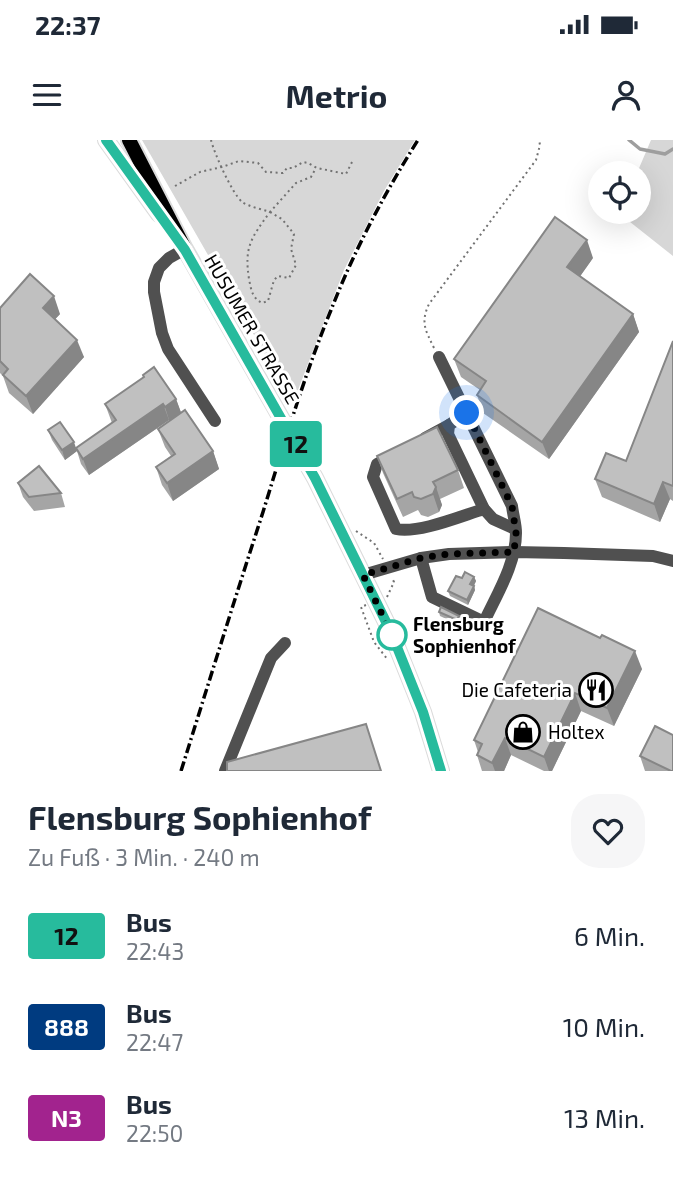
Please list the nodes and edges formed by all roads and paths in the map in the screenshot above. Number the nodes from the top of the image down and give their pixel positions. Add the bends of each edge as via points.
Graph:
1 (106, 140) edge
2 (129, 140) edge
3 (211, 140) edge
4 (539, 140) edge
5 (352, 162) dead end
6 (222, 167) junction
7 (317, 167) junction
8 (176, 186) dead end
9 (270, 212) junction
10 (185, 250) junction
11 (439, 357) joint
12 (467, 413) junction
13 (215, 421) dead end
14 (449, 425) junction
15 (413, 444) edge
16 (401, 451) edge
17 (484, 509) junction
18 (515, 529) junction
19 (514, 552) junction
20 (421, 558) junction
21 (673, 561) edge
22 (363, 575) junction
23 (285, 643) dead end
24 (225, 771) edge
25 (441, 771) edge

1 - 10 main road, HUSUMER STRASSE
2 - 10 main road, HUSUMER STRASSE
3 - 6 path
4 - 11 path via 536,160 425,312 425,330
5 - 7 path via 346,174
6 - 7 path via 239,161 258,163 271,173 283,173 303,162
6 - 8 path via 200,172
6 - 9 path via 241,201
7 - 9 path
9 - 9 path via 246,255 251,290 262,303 268,301 274,280 289,278 296,265 291,248 295,234
10 - 13 street via 159,268 154,292 168,349
10 - 22 main road, HUSUMER STRASSE via 315,478
11 - 12 street
12 - 14 street
12 - 18 street via 512,506
14 - 15 street
14 - 17 street via 448,434
16 - 17 street via 377,464 373,477 396,528 405,531 438,524
17 - 18 street via 493,519
18 - 19 street
19 - 20 street
19 - 20 street via 484,622 432,597
19 - 21 street via 653,556
20 - 22 street
22 - 25 main road, HUSUMER STRASSE via 423,712
23 - 24 street via 271,658

